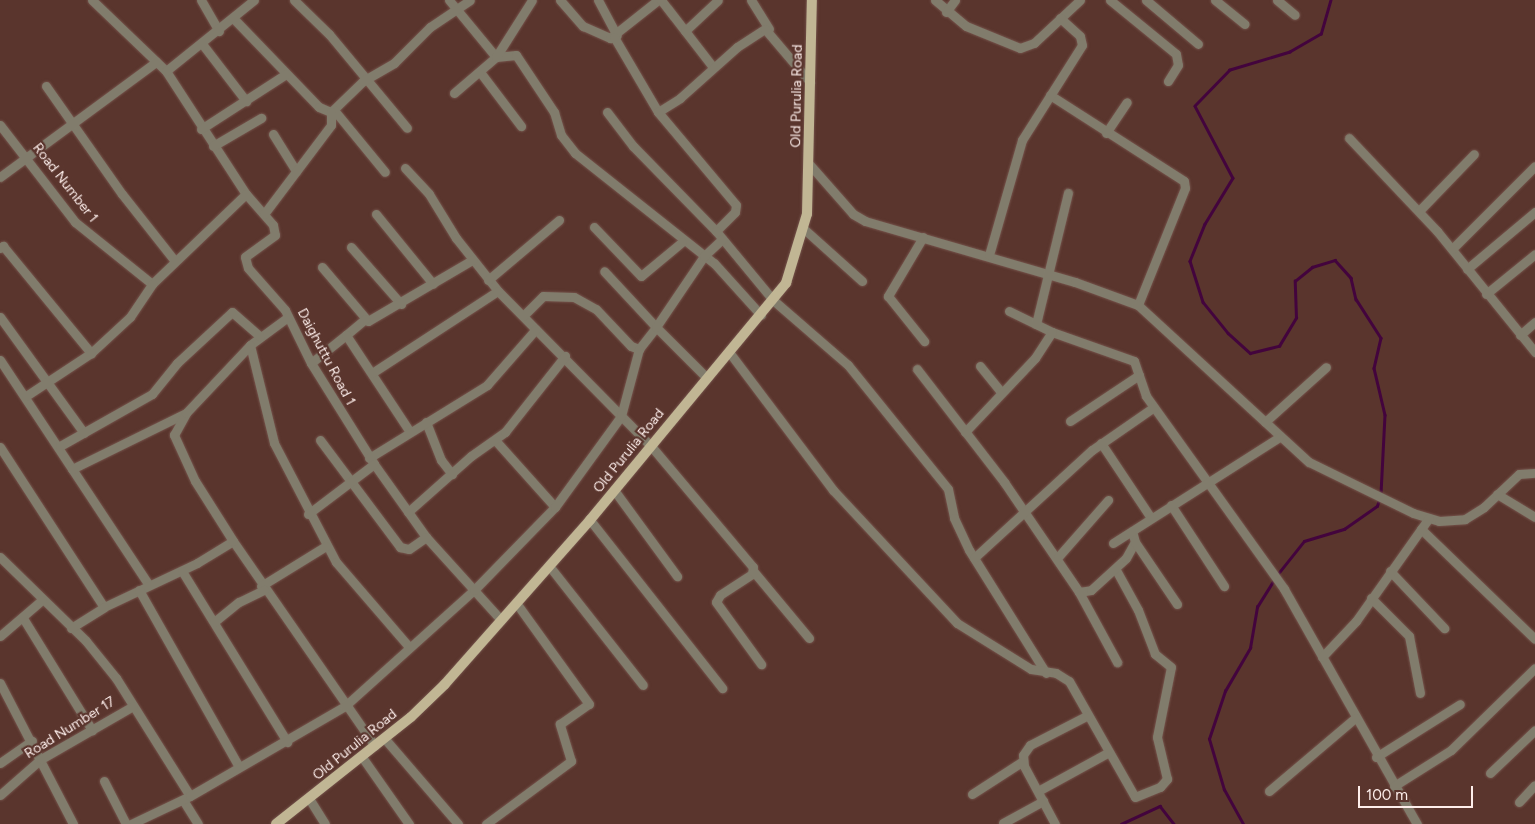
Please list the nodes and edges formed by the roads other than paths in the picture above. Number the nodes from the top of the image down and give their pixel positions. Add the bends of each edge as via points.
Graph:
1 (92, 0) edge
2 (201, 0) edge
3 (254, 0) edge
4 (294, 0) edge
5 (449, 0) edge
6 (470, 0) edge
7 (532, 0) edge
8 (560, 0) edge
9 (598, 0) edge
10 (659, 0) edge
11 (718, 0) edge
12 (751, 0) edge
13 (812, 0) edge
14 (934, 0) edge
15 (955, 0) edge
16 (1080, 0) edge
17 (1110, 0) edge
18 (1146, 0) edge
19 (1216, 0) edge
20 (1277, 0) edge
21 (647, 4) edge
22 (457, 10) junction
23 (946, 12) junction
24 (1295, 15) dead end
25 (1060, 18) junction
26 (234, 19) junction
27 (1245, 24) dead end
28 (769, 29) junction
29 (219, 31) junction
30 (685, 31) junction
31 (615, 36) junction
32 (1198, 44) dead end
33 (203, 45) junction
34 (496, 57) junction
35 (156, 62) junction
36 (713, 67) junction
37 (166, 71) junction
38 (480, 72) junction
39 (286, 74) junction
40 (368, 80) junction
41 (810, 82) junction
42 (1168, 82) dead end
43 (46, 86) dead end
44 (454, 93) dead end
45 (1050, 95) junction
46 (246, 101) junction
47 (1127, 102) dead end
48 (333, 111) junction
49 (607, 112) dead end
50 (658, 112) junction
51 (261, 118) dead end
52 (75, 125) junction
53 (0, 126) edge
54 (521, 126) dead end
55 (407, 128) dead end
56 (201, 129) junction
57 (1106, 133) junction
58 (273, 134) dead end
59 (1348, 138) dead end
60 (213, 146) junction
61 (1474, 154) dead end
62 (28, 158) junction
63 (810, 165) junction
64 (1535, 166) edge
65 (404, 168) dead end
66 (296, 172) junction
67 (385, 172) dead end
68 (0, 177) edge
69 (1068, 193) dead end
70 (246, 194) junction
71 (1419, 211) junction
72 (1535, 212) edge
73 (264, 214) junction
74 (376, 214) dead end
75 (559, 220) dead end
76 (594, 228) dead end
77 (804, 229) junction
78 (716, 231) junction
79 (923, 237) junction
80 (722, 239) junction
81 (682, 242) junction
82 (1, 246) edge
83 (352, 247) dead end
84 (1452, 249) junction
85 (1535, 254) edge
86 (988, 255) junction
87 (704, 256) junction
88 (472, 260) junction
89 (175, 261) junction
90 (322, 267) dead end
91 (1467, 269) junction
92 (604, 270) dead end
93 (1048, 274) junction
94 (488, 280) junction
95 (862, 281) dead end
96 (152, 284) junction
97 (433, 284) junction
98 (498, 292) junction
99 (1486, 294) junction
100 (773, 300) junction
101 (401, 304) junction
102 (1138, 305) junction
103 (1008, 311) dead end
104 (761, 315) junction
105 (523, 316) junction
106 (288, 317) junction
107 (0, 318) edge
108 (365, 319) junction
109 (1535, 322) edge
110 (1036, 324) junction
111 (656, 327) junction
112 (536, 329) junction
113 (1052, 332) junction
114 (346, 335) junction
115 (1520, 335) junction
116 (260, 336) junction
117 (924, 341) dead end
118 (250, 345) junction
119 (639, 348) junction
120 (729, 352) junction
121 (1535, 352) edge
122 (91, 353) junction
123 (565, 356) junction
124 (0, 360) edge
125 (311, 363) junction
126 (980, 366) dead end
127 (1326, 368) dead end
128 (917, 369) dead end
129 (372, 373) junction
130 (1139, 375) junction
131 (707, 378) junction
132 (48, 380) junction
133 (1001, 392) junction
134 (26, 396) junction
135 (1154, 406) junction
136 (186, 413) junction
137 (621, 416) junction
138 (1070, 421) dead end
139 (426, 422) junction
140 (1264, 422) junction
141 (410, 432) junction
142 (966, 432) junction
143 (84, 433) junction
144 (1278, 438) junction
145 (320, 440) dead end
146 (495, 440) junction
147 (1101, 443) junction
148 (60, 446) junction
149 (651, 446) junction
150 (0, 447) edge
151 (371, 461) junction
152 (72, 469) junction
153 (452, 474) junction
154 (1535, 474) edge
155 (351, 482) junction
156 (1208, 483) junction
157 (614, 490) junction
158 (1497, 494) junction
159 (1108, 500) dead end
160 (1171, 505) junction
161 (555, 507) junction
162 (408, 512) junction
163 (1025, 512) junction
164 (308, 514) junction
165 (1535, 517) edge
166 (1151, 518) junction
167 (1429, 518) junction
168 (590, 520) junction
169 (1421, 529) junction
170 (1132, 531) junction
171 (426, 537) junction
172 (233, 541) junction
173 (1135, 542) junction
174 (1112, 543) dead end
175 (326, 546) junction
176 (0, 557) edge
177 (1058, 557) junction
178 (974, 558) junction
179 (550, 568) junction
180 (182, 570) junction
181 (1116, 570) junction
182 (1390, 571) junction
183 (754, 572) junction
184 (678, 576) dead end
185 (148, 586) junction
186 (1224, 586) dead end
187 (263, 588) junction
188 (139, 590) junction
189 (474, 590) junction
190 (1079, 592) junction
191 (1371, 598) junction
192 (42, 600) junction
193 (517, 604) junction
194 (1177, 604) dead end
195 (104, 607) junction
196 (22, 618) junction
197 (501, 620) junction
198 (214, 622) junction
199 (71, 628) junction
200 (1444, 628) dead end
201 (0, 636) edge
202 (809, 638) dead end
203 (1535, 639) edge
204 (409, 647) junction
205 (1322, 657) junction
206 (1117, 662) dead end
207 (761, 664) dead end
208 (1535, 668) edge
209 (1046, 673) junction
210 (0, 683) edge
211 (643, 685) dead end
212 (722, 688) dead end
213 (1420, 692) dead end
214 (1460, 704) dead end
215 (133, 706) junction
216 (346, 706) junction
217 (1088, 715) junction
218 (1355, 718) junction
219 (92, 730) junction
220 (1535, 730) edge
221 (385, 739) junction
222 (32, 741) junction
223 (287, 742) junction
224 (375, 746) junction
225 (1107, 752) junction
226 (362, 757) junction
227 (1376, 757) junction
228 (41, 759) junction
229 (1023, 760) junction
230 (0, 763) edge
231 (239, 767) junction
232 (1490, 773) dead end
233 (104, 781) dead end
234 (1535, 785) edge
235 (1394, 786) junction
236 (1038, 791) junction
237 (1269, 791) dead end
238 (972, 794) dead end
239 (0, 795) edge
240 (186, 798) junction
241 (310, 800) junction
242 (1043, 801) junction
243 (1519, 802) dead end
244 (1003, 823) dead end
245 (73, 824) edge
246 (126, 824) edge
247 (131, 824) edge
248 (198, 824) edge
249 (276, 824) edge
250 (325, 824) edge
251 (409, 824) edge
252 (458, 824) edge
253 (486, 824) edge
254 (1055, 824) edge
255 (1417, 824) edge

1 - 35 street, Daighuttu Road 1
2 - 29 street
3 - 26 street
4 - 40 street
5 - 22 street
6 - 22 street
7 - 34 street
8 - 31 street via 583,26 605,37
9 - 31 street
10 - 21 street
10 - 30 street
11 - 30 street
12 - 28 street
13 - 41 main road, Old Purulia Road
14 - 23 street
15 - 23 street
16 - 25 street
17 - 42 street via 1176,54 1178,65
18 - 32 street
19 - 27 street
20 - 24 street
21 - 31 street
22 - 34 street
22 - 40 street
23 - 25 street via 966,26 1020,48 1034,43
25 - 45 street via 1080,36 1082,45
26 - 29 street
26 - 39 street
28 - 36 street via 737,47
28 - 41 street
29 - 33 street
30 - 36 street
31 - 50 street
33 - 37 street
33 - 46 street
34 - 38 street
34 - 81 street via 516,55 554,112 567,145
35 - 37 street, Daighuttu Road 1
35 - 52 street
36 - 50 street
37 - 56 street, Daighuttu Road 1
38 - 44 street
38 - 54 street
39 - 46 street
39 - 48 street via 319,107
40 - 48 street
40 - 55 street
41 - 63 main road, Old Purulia Road
43 - 52 street
45 - 57 street
45 - 86 street via 1016,158
46 - 56 street
47 - 57 street
48 - 66 street via 331,125
48 - 67 street
49 - 78 street via 633,146
50 - 78 street via 736,205 735,212
51 - 60 street
52 - 62 street
52 - 89 street via 122,194
53 - 62 street, Road Number 1
56 - 60 street, Daighuttu Road 1
57 - 102 street via 1184,181 1185,188
58 - 66 street
59 - 71 street
60 - 70 street, Daighuttu Road 1
61 - 71 street
62 - 68 street
62 - 96 street, Road Number 1 via 75,222
63 - 77 main road, Old Purulia Road
63 - 79 street via 858,218
64 - 84 street
65 - 88 street via 429,194
66 - 73 street
69 - 93 street
70 - 73 street, Daighuttu Road 1
70 - 89 street
71 - 84 street
72 - 91 street
73 - 106 street, Daighuttu Road 1 via 273,224 275,235 248,252 245,262
74 - 97 street
75 - 94 street
76 - 81 street via 641,276
77 - 95 street
77 - 100 main road, Old Purulia Road via 786,283
78 - 80 street
79 - 86 street
79 - 117 street via 888,296
80 - 87 street
80 - 100 street
81 - 87 street
82 - 122 street
83 - 101 street
84 - 91 street
85 - 99 street
86 - 93 street
87 - 104 street
87 - 111 street
88 - 94 street
88 - 97 street
89 - 96 street
90 - 108 street
91 - 99 street
92 - 111 street
93 - 102 street
93 - 110 street
94 - 98 street
96 - 122 street via 130,317
97 - 101 street
98 - 105 street
98 - 129 street
99 - 115 street
100 - 104 main road, Old Purulia Road
100 - 178 street via 848,365 948,489 954,518
101 - 108 street via 373,321
102 - 140 street
103 - 110 street
104 - 120 main road, Old Purulia Road
105 - 112 street
105 - 119 street via 543,296 574,298 596,309 631,346
106 - 116 street
106 - 125 street, Daighuttu Road 1
107 - 132 street
108 - 114 street
109 - 115 street
110 - 113 street
111 - 119 street
111 - 131 street
112 - 123 street
112 - 139 street via 487,385
113 - 130 street via 1131,359
113 - 133 street via 1035,358
114 - 125 street
114 - 129 street
115 - 121 street
116 - 118 street
116 - 143 street via 232,312 177,363 152,394
118 - 136 street
118 - 164 street via 274,444
119 - 137 street
120 - 131 main road, Old Purulia Road
120 - 209 street via 833,490 957,623 1031,669
122 - 132 street
123 - 137 street
123 - 146 street via 516,421
124 - 134 street
125 - 151 street, Daighuttu Road 1
126 - 133 street
127 - 140 street
128 - 142 street
129 - 141 street
130 - 135 street
130 - 138 street
131 - 149 main road, Old Purulia Road
132 - 134 street
132 - 143 street
133 - 142 street
134 - 148 street
135 - 147 street
135 - 156 street
136 - 152 street
136 - 172 street via 176,428 176,442 195,481
137 - 149 street
137 - 161 street
139 - 141 street
139 - 153 street via 441,460
140 - 144 street
141 - 151 street
142 - 163 street
143 - 148 street
144 - 156 street
144 - 167 street via 1320,469
145 - 155 street
146 - 153 street
146 - 161 street
147 - 163 street
147 - 166 street
148 - 152 street
149 - 157 main road, Old Purulia Road
149 - 183 street
150 - 195 street
151 - 155 street
151 - 162 street, Daighuttu Road 1
152 - 185 street
153 - 162 street
154 - 158 street via 1519,474
155 - 164 street
155 - 171 street via 400,548 410,550
156 - 160 street
156 - 205 street via 1284,589
157 - 168 main road, Old Purulia Road
157 - 184 street
158 - 165 street
158 - 167 street via 1465,519 1452,522
159 - 177 street
160 - 166 street
160 - 186 street
161 - 189 street
162 - 171 street, Daighuttu Road 1
163 - 177 street
163 - 178 street
164 - 175 street
166 - 170 street
167 - 169 street
168 - 179 main road, Old Purulia Road
168 - 212 street
169 - 182 street
169 - 203 street
170 - 173 street
170 - 174 street
171 - 189 street, Daighuttu Road 1
172 - 180 street
172 - 187 street
173 - 181 street
173 - 194 street
175 - 187 street
175 - 204 street via 357,590
176 - 192 street
177 - 190 street
178 - 209 street
179 - 193 main road, Old Purulia Road
179 - 211 street
180 - 185 street
180 - 198 street
181 - 190 street via 1091,590
181 - 225 street via 1138,610 1155,654 1171,667 1157,737 1164,784 1135,797
182 - 191 street
182 - 200 street
183 - 202 street
183 - 207 street via 720,595 716,602
185 - 188 street
187 - 198 street
187 - 216 street
188 - 195 street
188 - 231 street
189 - 197 street, Daighuttu Road 1
189 - 204 street
190 - 206 street
191 - 205 street
191 - 213 street via 1409,636
192 - 196 street
192 - 199 street
193 - 197 main road, Old Purulia Road
193 - 253 street via 589,704 560,724 572,757 568,764
195 - 199 street
196 - 201 street
196 - 219 street
197 - 221 main road, Old Purulia Road via 446,684
198 - 223 street
199 - 215 street via 116,678
204 - 216 street
205 - 218 street
208 - 235 street via 1457,745
209 - 217 street via 1056,673 1069,681
210 - 222 street
214 - 227 street
215 - 219 street, Road Number 17
215 - 240 street
216 - 223 street
216 - 224 street
217 - 225 street
217 - 229 street via 1030,745
218 - 227 street
218 - 237 street
219 - 228 street, Road Number 17
220 - 232 street
221 - 224 main road, Old Purulia Road
221 - 252 street
222 - 228 street
222 - 230 street
223 - 231 street
224 - 226 main road, Old Purulia Road
225 - 236 street
226 - 241 main road, Old Purulia Road
226 - 251 street
227 - 235 street
228 - 239 street, Road Number 17
228 - 245 street
229 - 236 street
229 - 238 street
231 - 240 street
233 - 246 street
234 - 243 street
235 - 255 street
236 - 242 street
240 - 247 street
240 - 248 street
241 - 249 main road, Old Purulia Road
241 - 250 street
242 - 244 street
242 - 254 street

